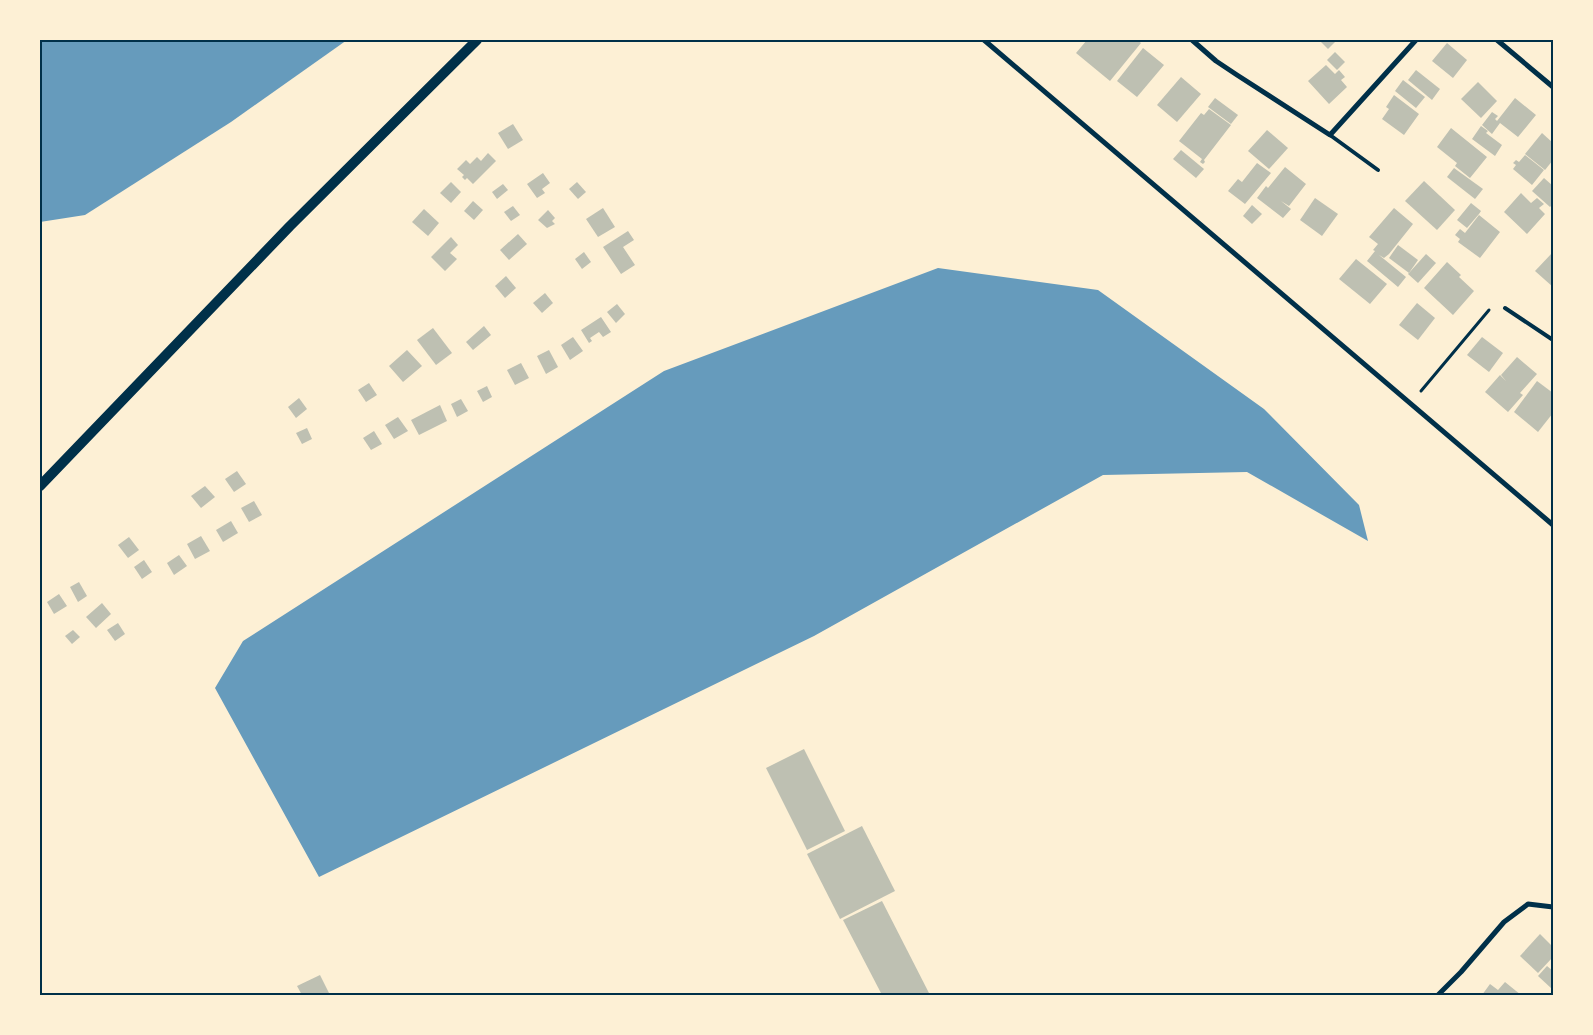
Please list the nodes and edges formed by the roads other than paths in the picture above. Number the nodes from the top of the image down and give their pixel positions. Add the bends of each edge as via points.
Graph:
1 (477, 40) edge
2 (984, 40) edge
3 (1192, 40) edge
4 (1416, 40) edge
5 (1497, 40) edge
6 (1553, 86) edge
7 (1330, 135) junction
8 (1378, 170) dead end
9 (1505, 308) road end
10 (1553, 340) edge
11 (40, 486) edge
12 (1553, 524) edge
13 (1553, 907) edge
14 (1438, 995) edge

1 - 11 main road via 290,226
2 - 12 street
3 - 7 street via 1216,61
4 - 7 street
5 - 6 street
7 - 8 lane
9 - 10 lane
13 - 14 street via 1528,904 1504,922

